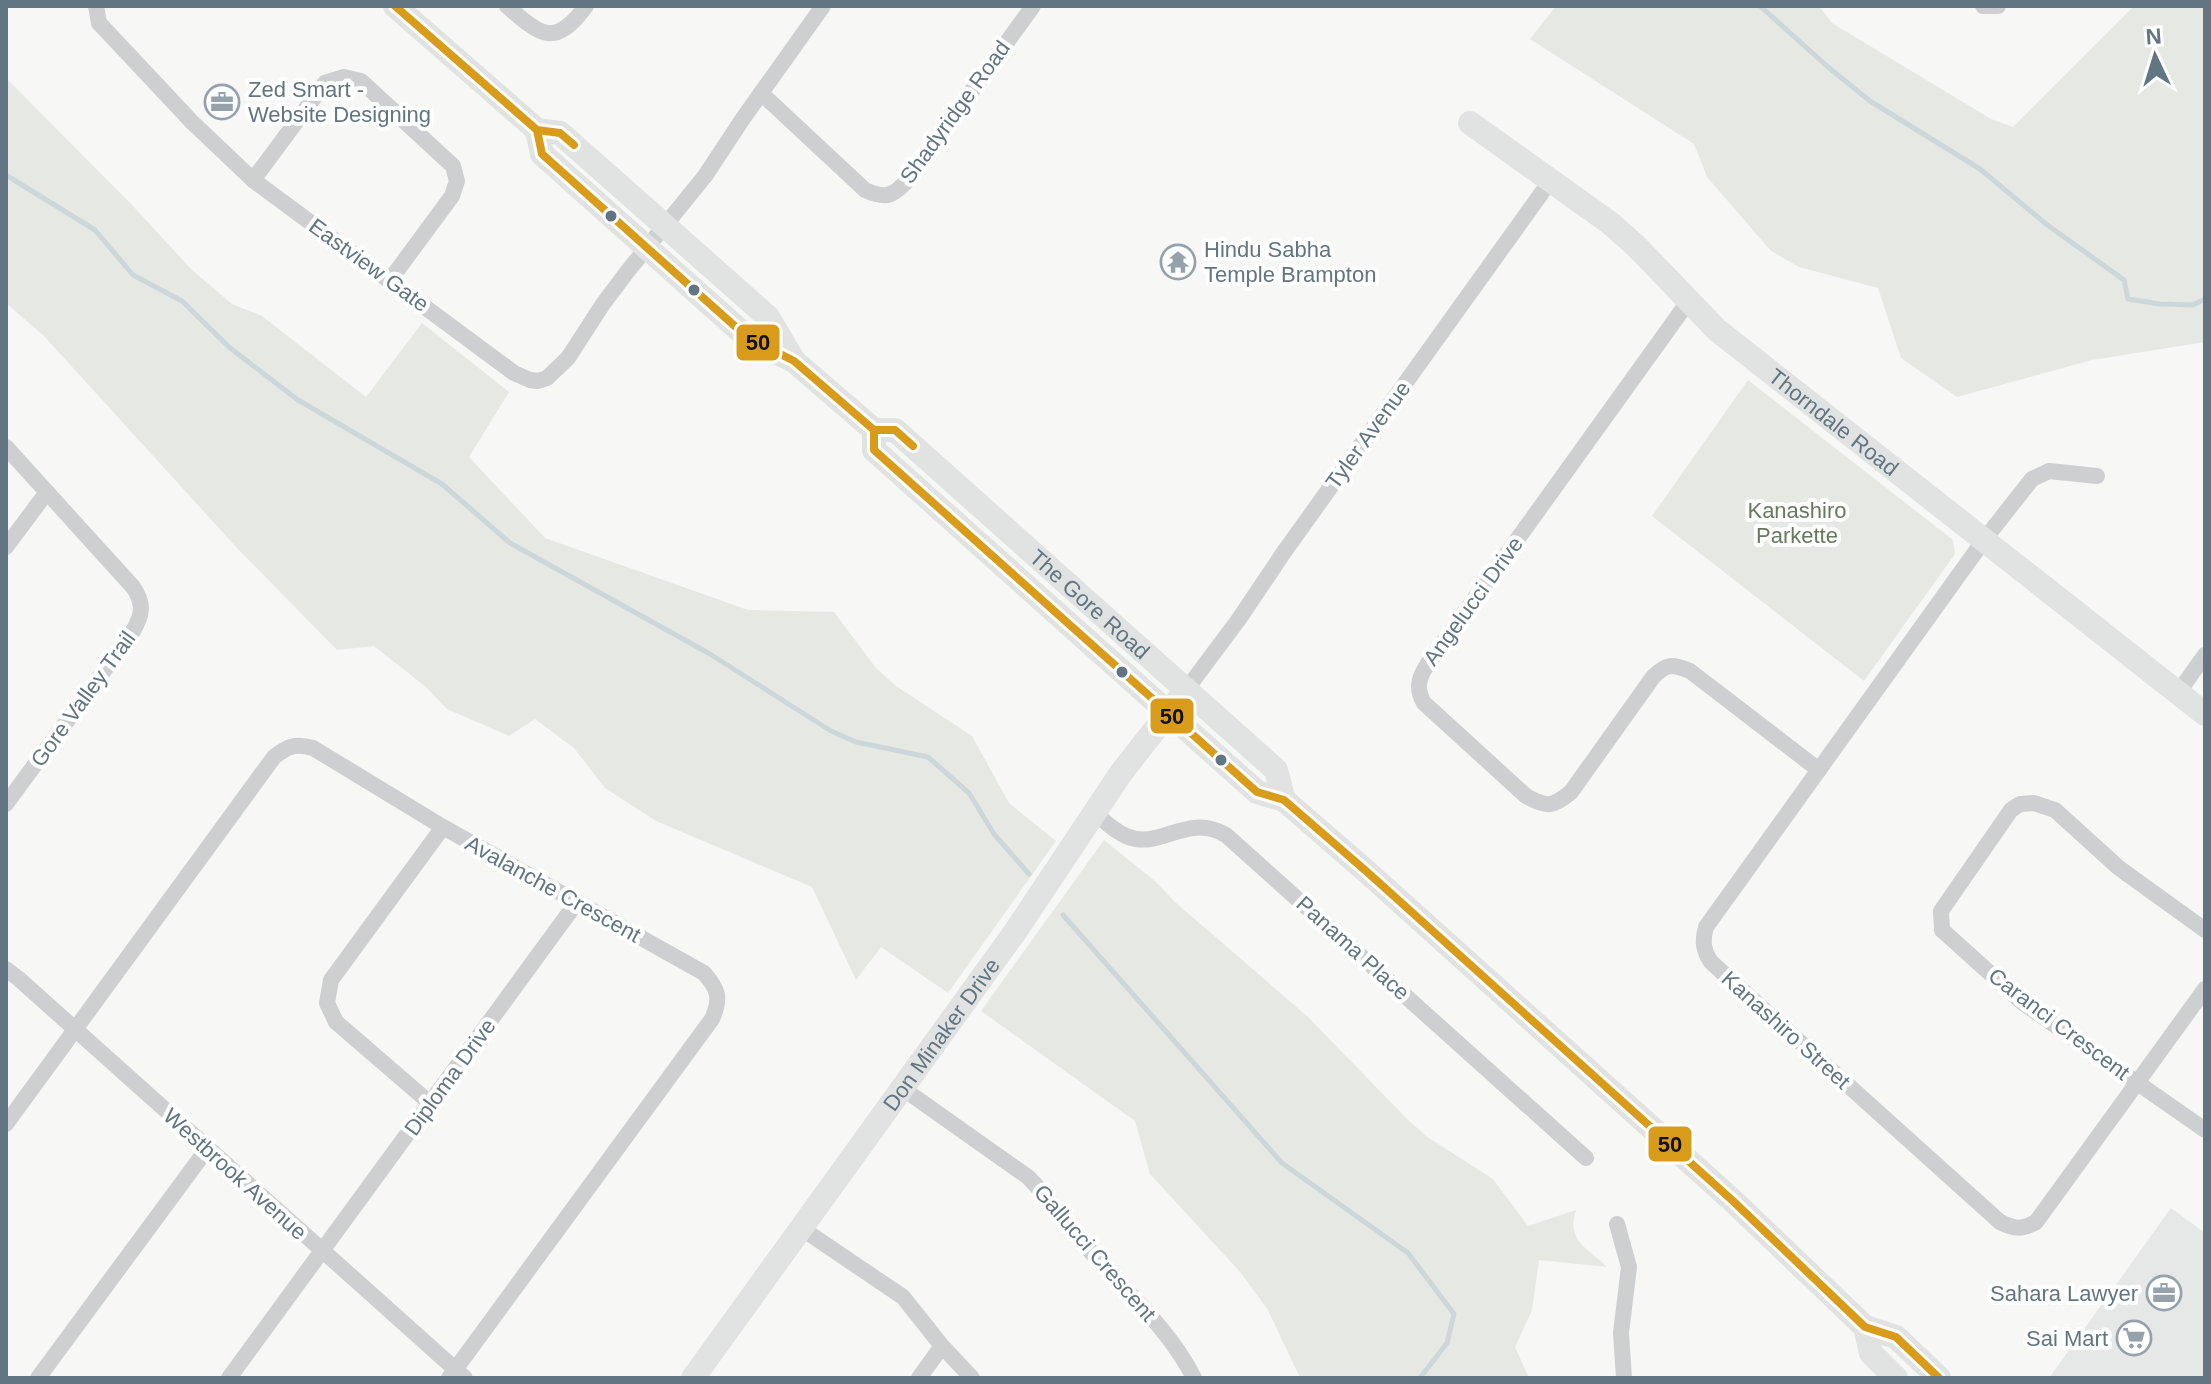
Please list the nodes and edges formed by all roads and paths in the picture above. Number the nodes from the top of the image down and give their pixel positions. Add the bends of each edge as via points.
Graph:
1 (96, 6) edge
2 (395, 6) edge
3 (507, 6) edge
4 (586, 6) edge
5 (823, 6) edge
6 (1033, 6) edge
7 (1983, 6) edge
8 (1998, 6) edge
9 (761, 93) junction
10 (1470, 123) dead end
11 (537, 130) junction
12 (253, 180) junction
13 (1551, 180) junction
14 (665, 226) junction
15 (647, 248) junction
16 (390, 280) junction
17 (1688, 302) junction
18 (794, 361) junction
19 (874, 430) junction
20 (6, 447) edge
21 (2097, 476) dead end
22 (47, 492) junction
23 (1984, 540) junction
24 (6, 547) edge
25 (2205, 655) edge
26 (1186, 690) junction
27 (2178, 693) junction
28 (1168, 712) junction
29 (2205, 714) edge
30 (1819, 770) junction
31 (1284, 800) junction
32 (6, 804) edge
33 (1095, 813) junction
34 (443, 827) junction
35 (577, 902) junction
36 (2205, 930) edge
37 (6, 969) edge
38 (2205, 989) edge
39 (75, 1029) junction
40 (2137, 1083) junction
41 (902, 1088) junction
42 (431, 1104) junction
43 (6, 1124) edge
44 (2205, 1130) edge
45 (207, 1149) junction
46 (1586, 1158) dead end
47 (1617, 1224) dead end
48 (801, 1228) junction
49 (322, 1251) junction
50 (1865, 1327) junction
51 (942, 1346) junction
52 (456, 1375) edge
53 (38, 1378) edge
54 (229, 1378) edge
55 (693, 1378) edge
56 (919, 1378) edge
57 (972, 1378) edge
58 (1194, 1378) edge
59 (1624, 1378) edge
60 (1896, 1378) edge
61 (1939, 1378) edge

1 - 12 street, Eastview Gate via 99,23
2 - 11 main road, The Gore Road
3 - 4 street via 530,27 556,33 573,24
5 - 9 street
6 - 9 street, Shadyridge Road via 907,181 887,196 865,190
7 - 8 street
9 - 14 street
10 - 13 main road, Thorndale Road
11 - 14 main road, The Gore Road via 560,133
11 - 15 main road, The Gore Road via 542,154
12 - 16 street, Eastview Gate
12 - 16 street via 325,83 344,77 361,81 453,166 457,181 452,196
13 - 17 main road, Thorndale Road via 1619,230
13 - 26 street, Tyler Avenue
14 - 15 street
14 - 18 main road, The Gore Road via 768,317
15 - 16 street, Eastview Gate via 568,358 538,381 514,373
15 - 18 main road, The Gore Road via 747,337
17 - 23 main road, Thorndale Road
17 - 30 street, Angelucci Drive via 1427,665 1419,693 1526,796 1549,805 1571,792 1653,677 1674,665 1690,671
18 - 19 main road, The Gore Road
19 - 26 main road, The Gore Road via 895,430
19 - 28 main road, The Gore Road via 874,450
20 - 22 street, Gore Valley Trail
21 - 23 street, Kanashiro Street via 2049,471 2032,479
22 - 24 street
22 - 32 street, Gore Valley Trail via 133,587 141,618
23 - 27 main road, Thorndale Road
23 - 30 street, Kanashiro Street
25 - 27 street
26 - 28 main road, Don Minaker Drive
26 - 31 main road, The Gore Road via 1276,770
27 - 29 main road, Thorndale Road
28 - 31 main road, The Gore Road via 1257,792
28 - 33 main road, Don Minaker Drive
30 - 40 street, Kanashiro Street via 1706,927 1703,944 1711,962 2000,1222 2013,1228 2036,1222
31 - 50 main road, The Gore Road via 1733,1201
33 - 41 main road, Don Minaker Drive
33 - 46 street, Panama Place via 1127,837 1158,837 1199,826 1226,835
34 - 35 street, Avalanche Crescent
34 - 39 street, Avalanche Crescent via 313,748 286,748 274,757
34 - 42 street via 331,980 327,1003 336,1022
35 - 42 street, Diploma Drive
35 - 52 street, Avalanche Crescent via 704,973 714,984 718,1007
36 - 40 street, Caranci Crescent via 2119,868 2055,810 2034,803 2011,810 1941,911 1942,930 2023,1003
37 - 39 street, Westbrook Avenue
38 - 40 street, Kanashiro Street
39 - 43 street
39 - 45 street, Westbrook Avenue
40 - 44 street, Caranci Crescent
41 - 48 main road, Don Minaker Drive
41 - 58 street, Gallucci Crescent via 1028,1177 1160,1327
42 - 49 street, Diploma Drive
45 - 49 street, Westbrook Avenue
45 - 53 street
47 - 59 street via 1629,1267 1621,1333
48 - 51 street via 903,1297
48 - 55 main road, Don Minaker Drive
49 - 52 street, Westbrook Avenue
49 - 54 street, Diploma Drive
50 - 60 main road, The Gore Road via 1871,1353
50 - 61 main road, The Gore Road via 1896,1337
51 - 56 street
51 - 57 street

